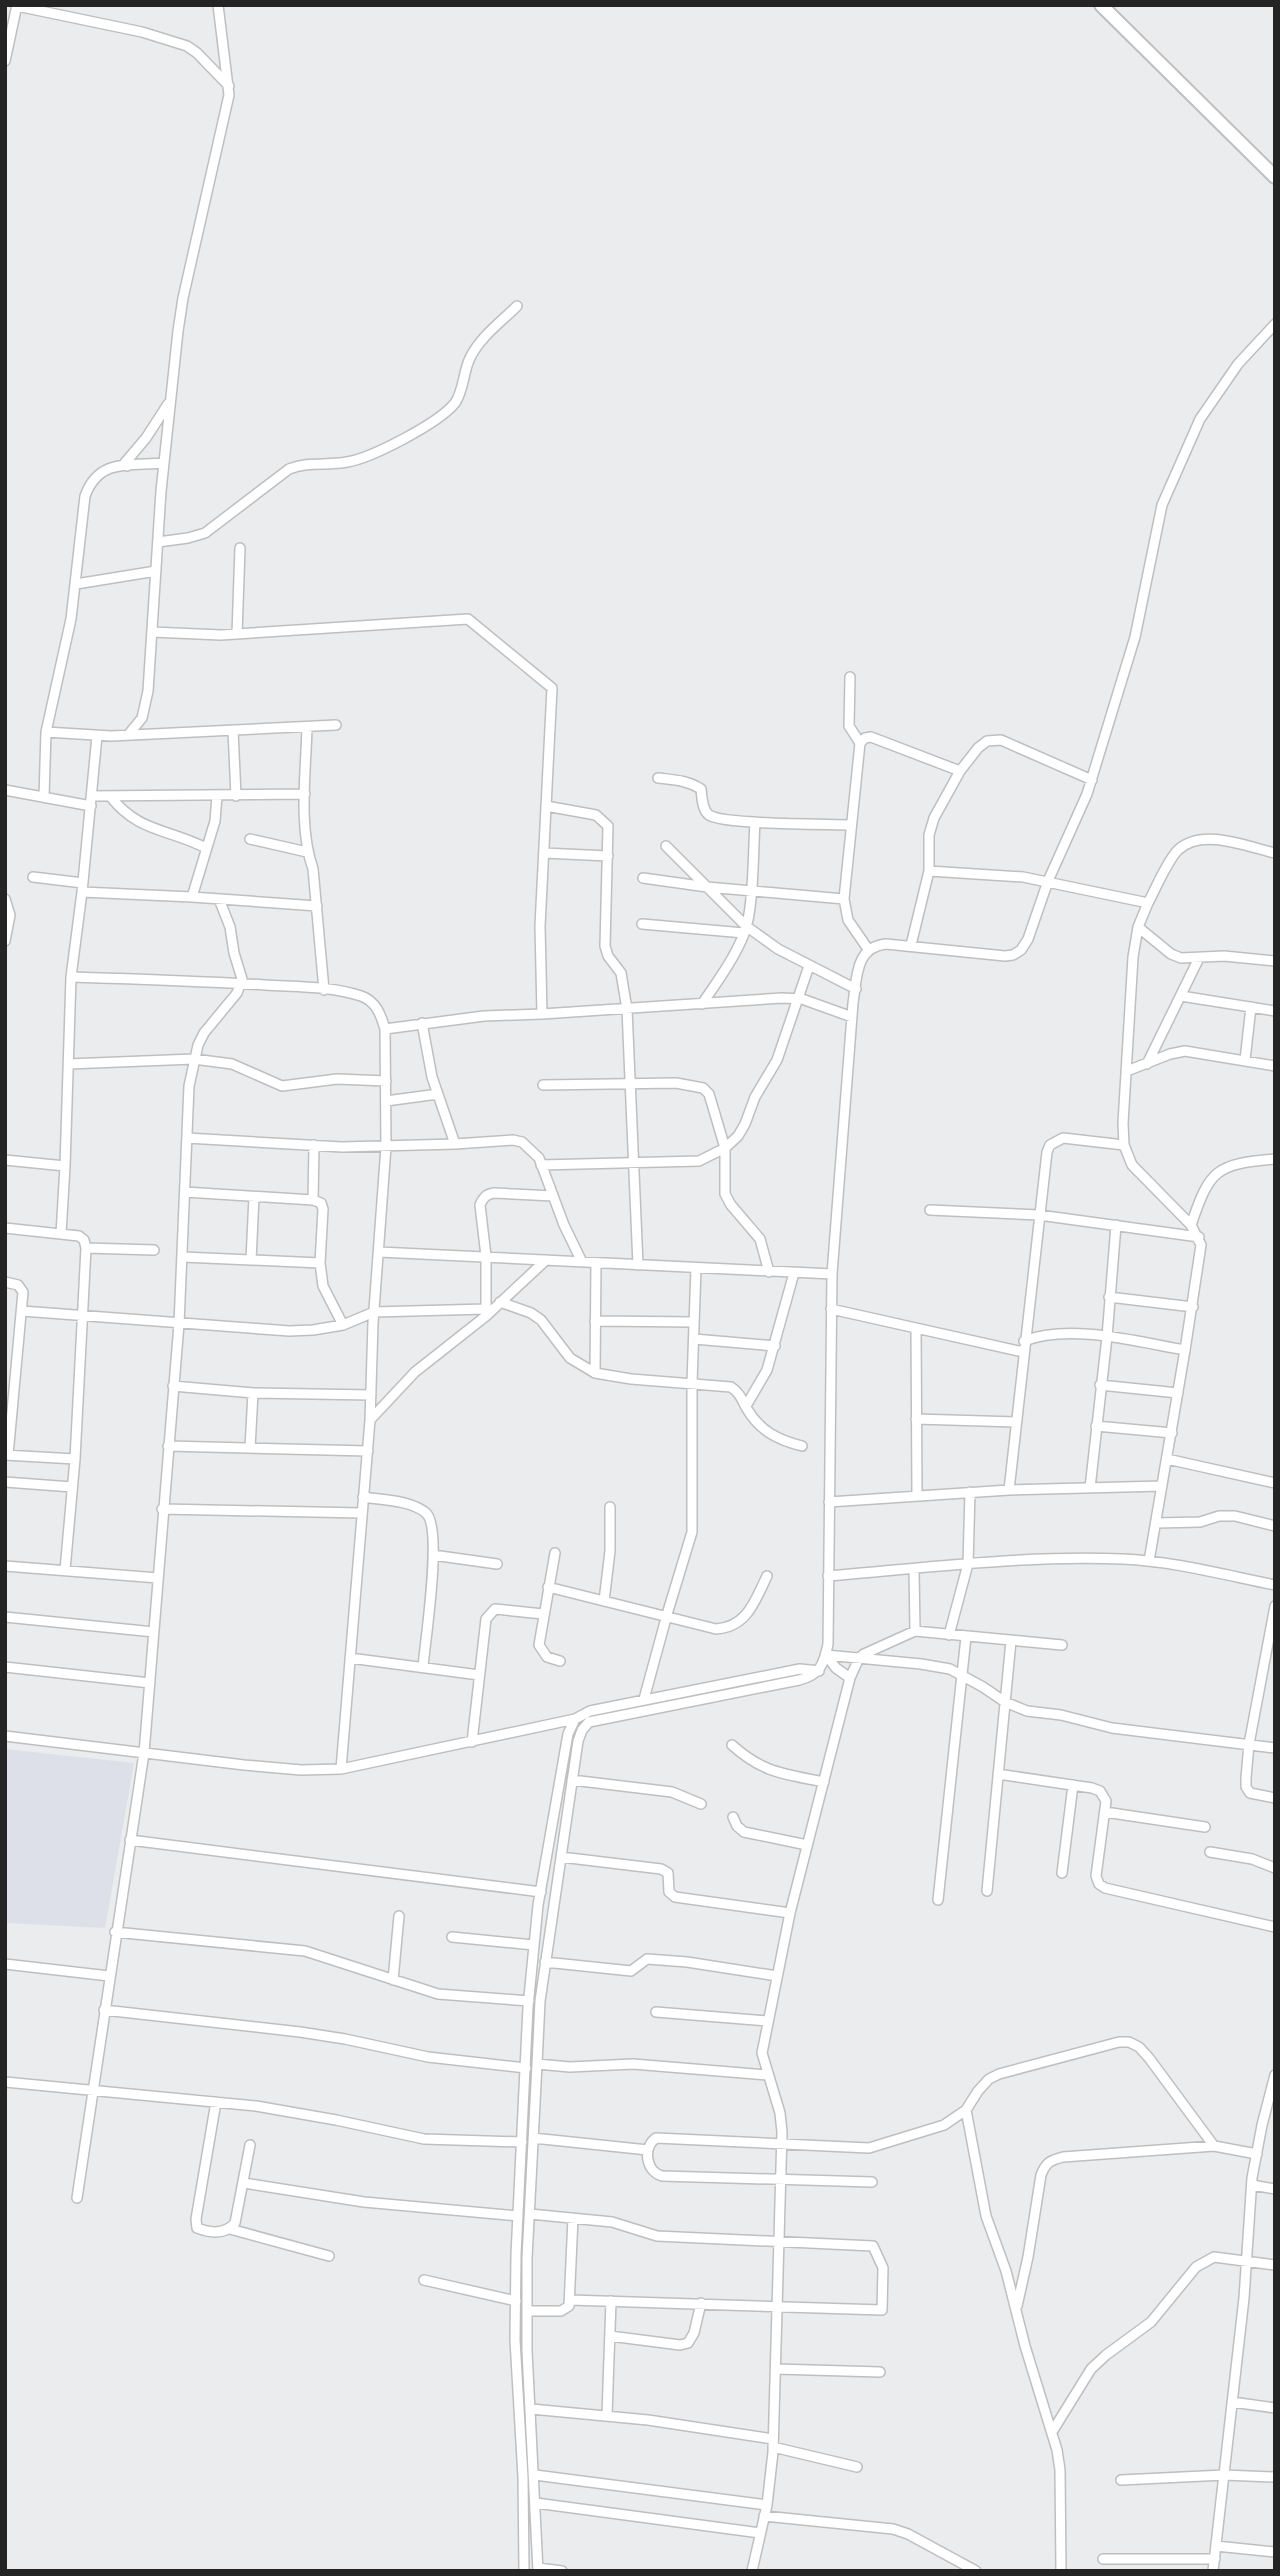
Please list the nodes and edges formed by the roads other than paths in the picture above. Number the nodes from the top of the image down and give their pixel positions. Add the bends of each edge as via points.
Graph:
1 (218, 5) edge
2 (1101, 5) edge
3 (17, 6) edge
4 (5, 61) edge
5 (229, 86) junction
6 (1275, 177) edge
7 (517, 306) dead end
8 (1275, 324) edge
9 (170, 402) junction
10 (164, 463) junction
11 (127, 466) junction
12 (158, 542) junction
13 (240, 548) dead end
14 (156, 571) junction
15 (76, 584) junction
16 (152, 632) junction
17 (237, 634) junction
18 (850, 677) dead end
19 (336, 725) dead end
20 (307, 727) junction
21 (233, 730) junction
22 (46, 732) junction
23 (128, 735) junction
24 (97, 736) junction
25 (860, 743) junction
26 (960, 771) junction
27 (658, 778) dead end
28 (1092, 780) junction
29 (5, 790) edge
30 (305, 794) junction
31 (110, 796) junction
32 (217, 796) junction
33 (236, 796) junction
34 (44, 797) junction
35 (91, 801) junction
36 (545, 806) junction
37 (755, 822) junction
38 (851, 825) junction
39 (250, 839) dead end
40 (666, 846) dead end
41 (206, 848) junction
42 (307, 852) junction
43 (544, 853) junction
44 (1275, 853) edge
45 (608, 856) junction
46 (929, 872) junction
47 (33, 877) dead end
48 (643, 878) dead end
49 (1048, 881) junction
50 (706, 887) junction
51 (83, 888) junction
52 (750, 890) junction
53 (192, 897) junction
54 (5, 899) edge
55 (219, 899) junction
56 (844, 899) junction
57 (1148, 903) junction
58 (317, 906) junction
59 (642, 924) dead end
60 (1139, 927) junction
61 (745, 930) junction
62 (5, 941) edge
63 (911, 945) junction
64 (868, 949) junction
65 (1199, 958) junction
66 (1275, 961) edge
67 (809, 966) junction
68 (71, 977) junction
69 (242, 983) junction
70 (856, 989) junction
71 (324, 990) junction
72 (1181, 996) junction
73 (799, 999) junction
74 (702, 1004) junction
75 (1251, 1007) junction
76 (627, 1009) junction
77 (1275, 1011) edge
78 (542, 1014) junction
79 (852, 1017) junction
80 (422, 1023) junction
81 (385, 1029) junction
82 (194, 1059) junction
83 (1245, 1060) junction
84 (1147, 1063) junction
85 (68, 1064) junction
86 (1275, 1066) edge
87 (1127, 1071) junction
88 (386, 1081) junction
89 (631, 1083) junction
90 (543, 1085) dead end
91 (438, 1094) junction
92 (386, 1101) junction
93 (187, 1138) junction
94 (454, 1144) junction
95 (1124, 1145) junction
96 (314, 1146) junction
97 (386, 1147) junction
98 (725, 1147) junction
99 (1275, 1159) edge
100 (5, 1160) edge
101 (635, 1163) junction
102 (541, 1165) junction
103 (65, 1166) junction
104 (185, 1192) junction
105 (553, 1196) junction
106 (254, 1197) junction
107 (313, 1200) junction
108 (930, 1210) dead end
109 (1039, 1215) junction
110 (1116, 1225) junction
111 (1191, 1225) junction
112 (5, 1228) edge
113 (61, 1234) junction
114 (1199, 1237) junction
115 (86, 1248) junction
116 (154, 1250) dead end
117 (379, 1252) junction
118 (486, 1256) junction
119 (183, 1257) junction
120 (251, 1260) junction
121 (546, 1260) junction
122 (582, 1262) junction
123 (320, 1263) junction
124 (596, 1263) junction
125 (638, 1265) junction
126 (696, 1268) junction
127 (769, 1272) junction
128 (794, 1273) junction
129 (832, 1274) junction
130 (5, 1282) edge
131 (1109, 1297) junction
132 (500, 1302) junction
133 (1192, 1307) junction
134 (831, 1309) junction
135 (22, 1311) junction
136 (374, 1312) junction
137 (486, 1312) junction
138 (83, 1315) junction
139 (595, 1321) junction
140 (694, 1322) junction
141 (179, 1324) junction
142 (343, 1325) junction
143 (916, 1328) junction
144 (1107, 1337) junction
145 (694, 1339) junction
146 (1024, 1341) junction
147 (775, 1346) junction
148 (1185, 1350) junction
149 (1023, 1352) junction
150 (596, 1373) junction
151 (692, 1383) junction
152 (1100, 1385) junction
153 (173, 1386) junction
154 (253, 1393) junction
155 (1178, 1393) junction
156 (371, 1395) junction
157 (746, 1406) junction
158 (916, 1419) junction
159 (370, 1420) junction
160 (1016, 1422) junction
161 (1096, 1426) junction
162 (1172, 1433) junction
163 (168, 1446) junction
164 (802, 1446) dead end
165 (250, 1448) junction
166 (368, 1451) junction
167 (7, 1455) edge
168 (75, 1459) junction
169 (1167, 1459) junction
170 (5, 1482) edge
171 (1275, 1483) edge
172 (1162, 1486) junction
173 (72, 1487) junction
174 (1090, 1488) junction
175 (1009, 1490) junction
176 (970, 1493) junction
177 (917, 1496) junction
178 (363, 1497) junction
179 (829, 1502) junction
180 (610, 1507) dead end
181 (162, 1509) junction
182 (362, 1513) junction
183 (1156, 1523) junction
184 (1275, 1526) edge
185 (555, 1553) dead end
186 (433, 1555) junction
187 (1149, 1561) junction
188 (497, 1564) dead end
189 (968, 1564) junction
190 (5, 1566) edge
191 (914, 1569) junction
192 (65, 1570) junction
193 (767, 1576) dead end
194 (828, 1576) junction
195 (158, 1578) junction
196 (1275, 1585) edge
197 (548, 1587) junction
198 (604, 1601) junction
199 (1275, 1606) edge
200 (543, 1614) junction
201 (666, 1615) junction
202 (5, 1617) edge
203 (915, 1631) junction
204 (154, 1632) junction
205 (949, 1635) junction
206 (966, 1637) junction
207 (1011, 1641) junction
208 (1062, 1645) dead end
209 (826, 1655) junction
210 (350, 1658) junction
211 (859, 1658) junction
212 (560, 1661) dead end
213 (5, 1667) edge
214 (423, 1667) junction
215 (819, 1671) junction
216 (961, 1674) junction
217 (479, 1675) junction
218 (850, 1678) junction
219 (150, 1683) junction
220 (644, 1699) junction
221 (1004, 1702) junction
222 (576, 1719) junction
223 (5, 1736) edge
224 (472, 1742) junction
225 (1249, 1744) junction
226 (732, 1745) dead end
227 (1275, 1748) edge
228 (144, 1753) junction
229 (341, 1769) junction
230 (998, 1774) junction
231 (572, 1780) junction
232 (824, 1782) junction
233 (1073, 1785) junction
234 (1275, 1798) edge
235 (701, 1804) dead end
236 (1105, 1812) junction
237 (733, 1817) dead end
238 (1205, 1827) dead end
239 (130, 1840) junction
240 (807, 1845) junction
241 (1210, 1852) dead end
242 (561, 1857) junction
243 (1275, 1868) edge
244 (1062, 1873) dead end
245 (987, 1891) dead end
246 (541, 1892) junction
247 (938, 1900) dead end
248 (790, 1913) junction
249 (399, 1916) dead end
250 (1275, 1927) edge
251 (116, 1932) junction
252 (452, 1937) dead end
253 (534, 1945) junction
254 (545, 1962) junction
255 (5, 1964) edge
256 (109, 1976) junction
257 (777, 1976) junction
258 (393, 1980) junction
259 (529, 2000) junction
260 (104, 2010) junction
261 (656, 2012) dead end
262 (768, 2021) junction
263 (537, 2064) junction
264 (526, 2068) junction
265 (767, 2075) junction
266 (1275, 2075) edge
267 (5, 2082) edge
268 (94, 2090) junction
269 (216, 2102) junction
270 (966, 2110) junction
271 (533, 2138) junction
272 (522, 2142) junction
273 (782, 2143) junction
274 (250, 2145) dead end
275 (1214, 2146) junction
276 (649, 2150) junction
277 (1257, 2154) junction
278 (781, 2178) junction
279 (872, 2182) dead end
280 (244, 2183) junction
281 (1252, 2185) junction
282 (1275, 2189) edge
283 (77, 2198) dead end
284 (530, 2214) junction
285 (518, 2216) junction
286 (573, 2218) junction
287 (230, 2229) junction
288 (779, 2241) junction
289 (330, 2256) dead end
290 (1247, 2260) junction
291 (1275, 2264) edge
292 (424, 2280) dead end
293 (570, 2300) junction
294 (516, 2301) junction
295 (611, 2301) junction
296 (701, 2303) junction
297 (777, 2305) junction
298 (1017, 2308) junction
299 (527, 2311) junction
300 (610, 2336) junction
301 (776, 2369) junction
302 (880, 2372) dead end
303 (1232, 2402) junction
304 (1275, 2408) edge
305 (531, 2409) junction
306 (607, 2415) junction
307 (1052, 2432) junction
308 (773, 2443) junction
309 (857, 2467) dead end
310 (534, 2475) junction
311 (1224, 2475) junction
312 (1275, 2477) edge
313 (1121, 2480) dead end
314 (536, 2503) junction
315 (767, 2505) junction
316 (764, 2516) junction
317 (760, 2533) junction
318 (1216, 2546) junction
319 (1275, 2552) edge
320 (1104, 2559) dead end
321 (1214, 2559) junction
322 (538, 2569) edge
323 (524, 2571) edge
324 (562, 2571) edge
325 (752, 2571) edge
326 (975, 2571) edge
327 (1061, 2571) edge
328 (1213, 2571) edge

1 - 5 street
2 - 6 street
3 - 4 street
3 - 5 street via 187,46
5 - 9 street via 183,298
7 - 12 street via 476,348 455,403 419,429 363,459 289,469 205,533
8 - 28 street via 1238,364 1200,419 1162,505 1135,637
9 - 10 street
9 - 11 street via 124,464
10 - 11 street
10 - 12 street
11 - 15 street via 107,468 90,482
12 - 14 street
13 - 17 street
14 - 15 street
14 - 16 street
15 - 22 street
16 - 17 street
16 - 23 street via 145,709
17 - 36 street via 468,619 552,688
18 - 25 street via 849,726
19 - 20 street
20 - 21 street
20 - 30 street
21 - 23 street
21 - 33 street
22 - 24 street
22 - 34 street
23 - 24 street
24 - 35 street
25 - 26 street via 871,737
25 - 38 street
26 - 28 street via 987,741 1001,740
26 - 46 street via 930,827
27 - 37 street via 688,782 701,789 708,814
28 - 49 street
29 - 34 street
30 - 33 street
30 - 42 street
31 - 32 street
31 - 35 street
31 - 41 street via 133,820
32 - 33 street
32 - 41 street
34 - 35 street
35 - 51 street
36 - 43 street
36 - 45 street via 604,820
37 - 38 street
37 - 52 street
38 - 56 street
39 - 42 street
40 - 50 street
41 - 53 street
42 - 58 street
43 - 45 street
43 - 78 street
44 - 57 street via 1219,840 1186,844 1171,859
45 - 76 street via 605,946 621,973
46 - 49 street
46 - 63 street
47 - 51 street
48 - 50 street
49 - 57 street
49 - 63 street via 1028,939 1013,955
50 - 52 street
50 - 61 street
51 - 53 street
51 - 68 street
52 - 56 street
52 - 61 street
53 - 55 street
54 - 62 street via 10,915
55 - 58 street
55 - 69 street
56 - 64 street via 848,920
57 - 60 street
58 - 71 street
59 - 61 street
60 - 65 street via 1171,954
60 - 87 street
61 - 67 street
61 - 74 street
63 - 64 street
64 - 70 street
65 - 66 street
65 - 72 street
67 - 70 street
67 - 73 street
68 - 69 street
68 - 85 street
69 - 71 street
69 - 82 street via 204,1034
70 - 79 street
71 - 81 street via 363,996 375,1005
72 - 75 street
72 - 84 street
73 - 74 street
73 - 79 street
73 - 98 street via 777,1060 745,1124
74 - 76 street
75 - 77 street
75 - 83 street
76 - 78 street
76 - 89 street
78 - 80 street
79 - 129 street
80 - 81 street
80 - 91 street
81 - 88 street
82 - 85 street
82 - 88 street via 232,1064 282,1086 337,1079
82 - 93 street
83 - 84 street via 1185,1051
83 - 86 street
84 - 87 street
85 - 103 street
87 - 95 street
88 - 92 street
89 - 90 street
89 - 98 street via 702,1088 709,1094
89 - 101 street
91 - 92 street
91 - 94 street
92 - 97 street
93 - 96 street
93 - 104 street
94 - 97 street
94 - 102 street via 522,1142
95 - 109 street via 1063,1138 1050,1145
95 - 111 street via 1132,1165
96 - 97 street
96 - 107 street
97 - 117 street
98 - 101 street via 699,1161
98 - 127 street via 725,1194 760,1239
99 - 111 street via 1234,1163 1220,1170 1207,1184
100 - 103 street
101 - 102 street
101 - 125 street
102 - 105 street
103 - 113 street
104 - 106 street
104 - 119 street
105 - 118 street via 488,1194 481,1205
105 - 122 street
106 - 107 street
106 - 120 street
107 - 123 street via 323,1209
108 - 109 street
109 - 110 street
109 - 146 street
110 - 114 street
110 - 131 street
111 - 114 street
112 - 113 street
113 - 115 street via 79,1236
114 - 133 street via 1200,1263
115 - 116 street
115 - 138 street
117 - 118 street
117 - 136 street
118 - 121 street
118 - 137 street
119 - 120 street
119 - 141 street
120 - 123 street
121 - 122 street
121 - 132 street
122 - 124 street
123 - 142 street via 323,1286
124 - 125 street
124 - 139 street
125 - 126 street
126 - 127 street
126 - 140 street
127 - 128 street
128 - 129 street
128 - 147 street
129 - 134 street
130 - 135 street via 18,1285 23,1292
131 - 133 street
131 - 144 street
132 - 137 street
132 - 150 street via 541,1320 570,1358
133 - 148 street
134 - 143 street
134 - 179 street
135 - 138 street
135 - 167 street
136 - 137 street
136 - 142 street
136 - 156 street
137 - 159 street via 415,1372
138 - 141 street
138 - 168 street
139 - 140 street
139 - 150 street
140 - 145 street
141 - 142 street via 289,1331
141 - 153 street
143 - 149 street
143 - 158 street
144 - 146 street via 1051,1335
144 - 148 street
144 - 152 street
145 - 147 street
145 - 151 street
146 - 149 street
147 - 157 street
148 - 155 street
149 - 160 street
150 - 151 street
151 - 157 street via 731,1387
151 - 201 street via 692,1532
152 - 155 street
152 - 161 street
153 - 154 street
153 - 163 street
154 - 156 street
154 - 165 street
155 - 162 street
156 - 159 street
157 - 164 street via 761,1428
158 - 160 street
158 - 177 street
159 - 166 street
160 - 175 street
161 - 162 street
161 - 174 street
162 - 169 street
163 - 165 street
163 - 181 street
165 - 166 street
166 - 178 street
167 - 168 street
168 - 173 street
169 - 171 street
169 - 172 street
170 - 173 street
172 - 174 street
172 - 183 street
173 - 192 street
174 - 175 street
175 - 176 street
176 - 177 street
176 - 189 street
177 - 179 street
178 - 182 street
178 - 186 street via 414,1506 427,1514 433,1525
179 - 194 street
180 - 198 street
181 - 182 street
181 - 195 street
182 - 210 street
183 - 184 street via 1235,1516
183 - 187 street
185 - 197 street
186 - 188 street
186 - 214 street
187 - 189 street via 1041,1559
187 - 196 street
189 - 191 street
189 - 205 street
190 - 192 street
191 - 194 street
191 - 203 street
192 - 195 street
193 - 201 street via 747,1614 728,1628
194 - 209 street
195 - 204 street
197 - 198 street
197 - 200 street
198 - 201 street
199 - 225 street
200 - 212 street via 539,1645 547,1657
200 - 217 street via 495,1609 488,1614
201 - 220 street
202 - 204 street
203 - 205 street
203 - 211 street
204 - 219 street
205 - 206 street
206 - 207 street
206 - 216 street
207 - 208 street
207 - 221 street
209 - 211 street
209 - 215 street
209 - 218 street
210 - 214 street
210 - 229 street
211 - 216 street via 921,1664
211 - 218 street
213 - 219 street
214 - 217 street
215 - 220 street via 800,1669
215 - 231 street via 799,1680 589,1722 578,1741
216 - 221 street
216 - 247 street
217 - 224 street
218 - 232 street
219 - 228 street
220 - 222 street via 590,1711
221 - 225 street via 1112,1728
221 - 230 street
222 - 224 street
222 - 246 street via 565,1749
223 - 228 street
224 - 229 street
225 - 227 street
225 - 234 street via 1246,1787 1251,1793
226 - 232 street via 762,1768
228 - 229 street via 301,1770
228 - 239 street
230 - 233 street
230 - 245 street
231 - 235 street via 672,1792
231 - 242 street
232 - 240 street
233 - 236 street via 1100,1791 1106,1801
233 - 244 street
236 - 238 street
236 - 250 street via 1096,1876 1099,1884
237 - 240 street via 744,1832
239 - 246 street
239 - 251 street
240 - 248 street
241 - 243 street
242 - 248 street via 661,1869 668,1873 671,1895
242 - 254 street
246 - 253 street
248 - 257 street
249 - 258 street
251 - 256 street
251 - 258 street via 305,1951
252 - 253 street
253 - 259 street
254 - 257 street via 626,1971 646,1959 673,1960
254 - 263 street
255 - 256 street
256 - 260 street
257 - 262 street
258 - 259 street via 438,1994
259 - 264 street
260 - 264 street via 300,2032 428,2057
260 - 268 street
261 - 262 street
262 - 265 street via 762,2053
263 - 265 street via 633,2064
263 - 271 street
264 - 272 street
265 - 273 street via 780,2113
266 - 277 street
267 - 268 street
268 - 269 street
268 - 283 street
269 - 272 street via 295,2112 424,2139
269 - 287 street via 196,2226 209,2232
270 - 273 street via 944,2125 869,2148
270 - 275 street via 989,2079 999,2074 1129,2042 1149,2058
270 - 298 street via 986,2216
271 - 276 street
271 - 284 street
272 - 285 street
273 - 276 street via 656,2138
273 - 278 street
274 - 280 street
275 - 277 street
275 - 298 street via 1050,2161 1041,2175
276 - 278 street via 648,2164 662,2176
277 - 281 street
278 - 279 street
278 - 288 street
280 - 285 street via 364,2202
280 - 287 street
281 - 282 street
281 - 290 street
284 - 286 street
284 - 299 street
285 - 294 street
286 - 288 street via 612,2221 657,2236
286 - 293 street
287 - 289 street
288 - 297 street
288 - 297 street via 873,2246 883,2268 882,2310
290 - 291 street
290 - 303 street
290 - 307 street via 1214,2258 1196,2267 1151,2322 1091,2369
292 - 294 street
293 - 295 street
293 - 299 street via 561,2311
294 - 323 street
295 - 296 street
295 - 300 street
296 - 297 street
296 - 300 street via 688,2343
297 - 301 street
298 - 307 street
299 - 305 street
300 - 306 street
301 - 302 street
301 - 308 street
303 - 304 street
303 - 311 street
305 - 306 street
305 - 310 street
306 - 308 street
307 - 327 street via 1060,2470
308 - 309 street
308 - 315 street
310 - 314 street
310 - 315 street
311 - 312 street
311 - 313 street
311 - 318 street
314 - 317 street
314 - 322 street
315 - 316 street
316 - 317 street
316 - 326 street via 893,2529
317 - 325 street
318 - 319 street
318 - 321 street
320 - 321 street
321 - 328 street
322 - 324 street

